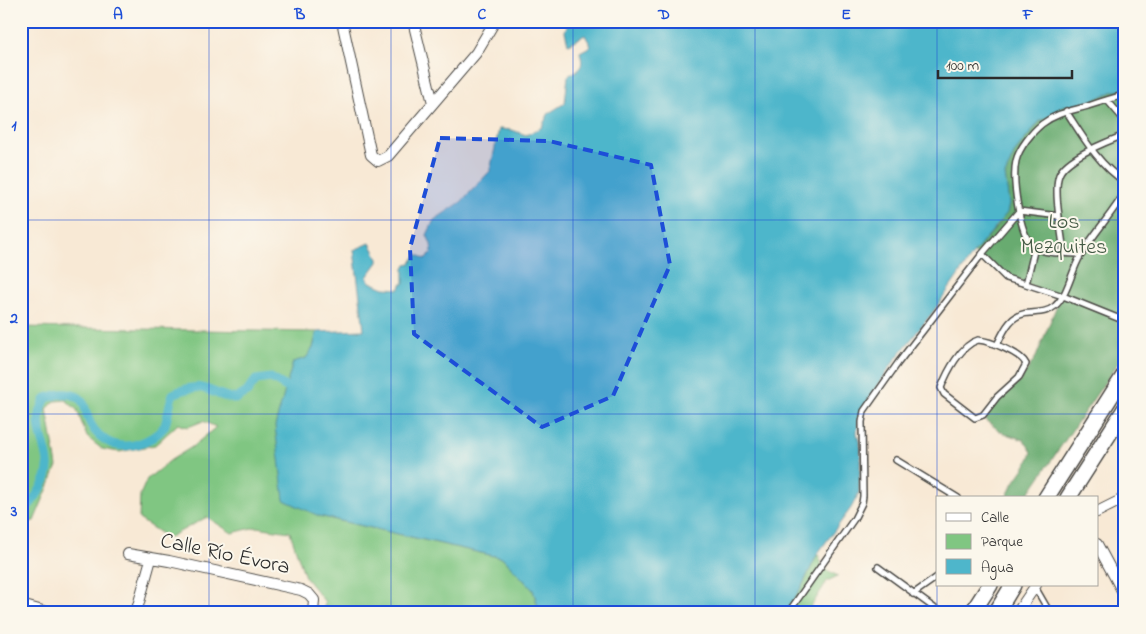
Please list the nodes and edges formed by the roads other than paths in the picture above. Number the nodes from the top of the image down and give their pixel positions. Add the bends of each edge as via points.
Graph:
1 (342, 21) edge
2 (413, 21) edge
3 (495, 21) edge
4 (1125, 95) edge
5 (1107, 100) junction
6 (434, 103) junction
7 (1066, 111) junction
8 (1125, 121) edge
9 (1125, 135) edge
10 (1091, 150) junction
11 (1125, 182) edge
12 (1125, 192) edge
13 (1019, 211) junction
14 (1059, 216) junction
15 (1035, 247) junction
16 (1064, 253) junction
17 (982, 254) junction
18 (1082, 254) junction
19 (1026, 284) junction
20 (1064, 296) junction
21 (1125, 321) edge
22 (997, 345) junction
23 (1125, 374) edge
24 (1125, 409) edge
25 (896, 460) dead end
26 (955, 496) edge
27 (1047, 496) edge
28 (1069, 496) edge
29 (1125, 498) edge
30 (1098, 512) edge
31 (1098, 546) edge
32 (128, 554) dead end
33 (151, 558) junction
34 (878, 567) dead end
35 (936, 578) edge
36 (989, 586) edge
37 (1012, 586) edge
38 (1036, 586) edge
39 (913, 594) junction
40 (1125, 596) edge
41 (21, 605) edge
42 (1021, 611) edge
43 (50, 613) edge
44 (136, 613) edge
45 (313, 613) edge
46 (788, 613) edge
47 (941, 613) edge
48 (972, 613) edge
49 (996, 613) edge
50 (1050, 613) edge

1 - 6 street via 371,155 378,161 388,156
2 - 6 street
3 - 6 street via 476,53
4 - 5 lane
5 - 7 lane
5 - 8 lane
7 - 10 lane
7 - 13 lane via 1042,124 1019,153 1015,174
9 - 10 lane
10 - 11 lane via 1112,174
10 - 14 lane via 1065,166 1059,175
12 - 18 lane
13 - 14 lane
13 - 15 lane via 1023,230
13 - 17 lane
14 - 16 lane
15 - 16 lane
15 - 19 lane
16 - 18 lane
17 - 19 lane via 1006,278
17 - 46 lane via 864,411 862,503
18 - 20 lane
19 - 20 lane
20 - 21 lane
20 - 22 lane via 1050,310 1027,312 1013,319
22 - 22 lane via 988,341 971,342 941,387 942,392 973,418 983,415 1025,367 1022,358
23 - 27 main road
24 - 28 main road
25 - 26 lane
29 - 30 street
31 - 40 street
32 - 33 street, Calle Río Évora
33 - 44 street
33 - 45 street, Calle Río Évora via 301,590 312,597
34 - 39 lane
35 - 39 lane
36 - 48 main road
37 - 49 main road
38 - 42 street
38 - 50 lane
39 - 47 lane
41 - 43 street

